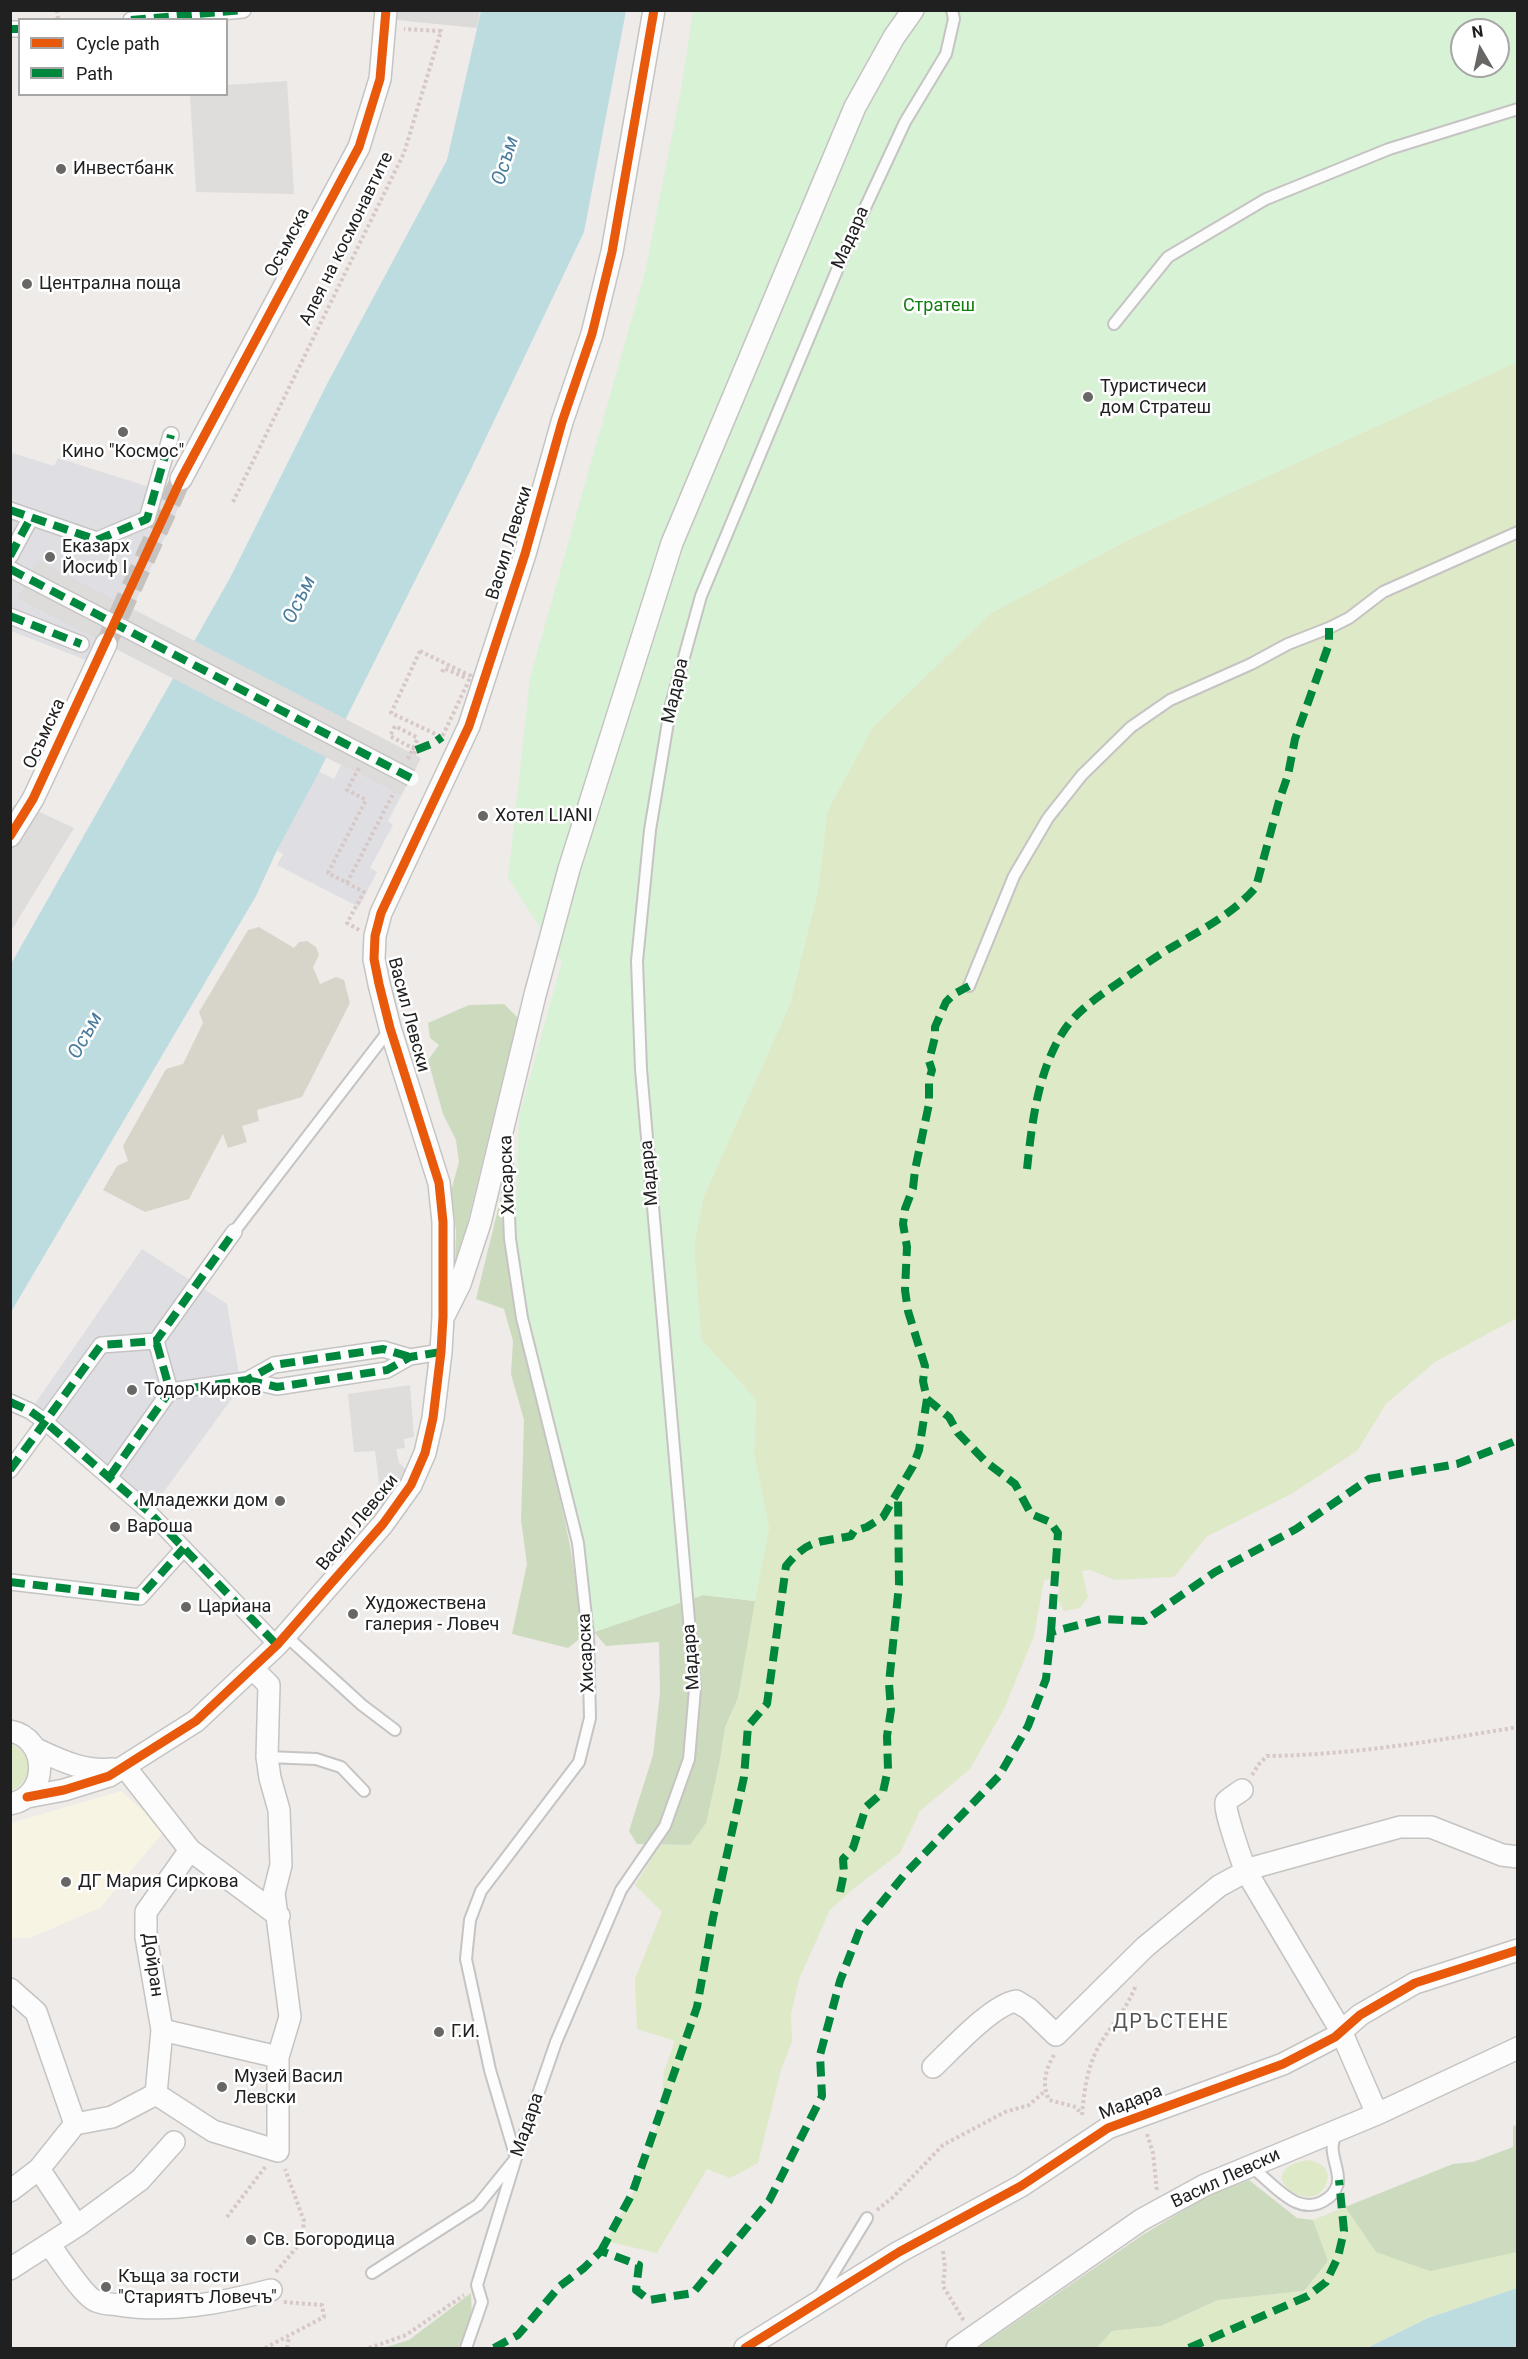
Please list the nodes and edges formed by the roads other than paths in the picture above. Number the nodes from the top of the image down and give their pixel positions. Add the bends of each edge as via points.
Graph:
1 (243, 10) edge
2 (654, 10) edge
3 (913, 10) edge
4 (952, 10) edge
5 (153, 18) edge
6 (385, 19) edge
7 (1518, 109) edge
8 (1114, 324) dead end
9 (171, 435) dead end
10 (181, 478) tunnel mouth
11 (10, 510) edge
12 (31, 517) junction
13 (1518, 532) edge
14 (10, 556) edge
15 (10, 569) edge
16 (10, 616) edge
17 (81, 644) dead end
18 (105, 644) tunnel mouth
19 (406, 775) road end
20 (10, 836) edge
21 (969, 986) dead end
22 (390, 1028) junction
23 (505, 1114) junction
24 (234, 1232) joint
25 (443, 1317) junction
26 (156, 1341) junction
27 (441, 1352) junction
28 (410, 1357) junction
29 (247, 1380) junction
30 (170, 1391) junction
31 (10, 1402) edge
32 (44, 1421) junction
33 (10, 1470) edge
34 (110, 1476) junction
35 (184, 1548) junction
36 (10, 1582) edge
37 (281, 1640) junction
38 (252, 1668) junction
39 (395, 1730) dead end
40 (21, 1735) edge
41 (267, 1757) junction
42 (125, 1767) junction
43 (364, 1791) dead end
44 (1242, 1791) road end
45 (19, 1801) edge
46 (189, 1850) junction
47 (1518, 1857) edge
48 (1246, 1871) junction
49 (279, 1916) junction
50 (1518, 1950) edge
51 (10, 1989) edge
52 (162, 2031) junction
53 (1341, 2031) junction
54 (1518, 2048) edge
55 (278, 2057) junction
56 (933, 2067) dead end
57 (156, 2094) junction
58 (1377, 2114) junction
59 (75, 2124) junction
60 (1340, 2129) junction
61 (174, 2142) dead end
62 (516, 2158) junction
63 (1250, 2166) junction
64 (39, 2169) junction
65 (10, 2191) edge
66 (867, 2218) road end
67 (77, 2226) junction
68 (49, 2244) junction
69 (10, 2269) edge
70 (372, 2273) dead end
71 (271, 2290) road end
72 (814, 2305) junction
73 (466, 2349) edge
74 (745, 2349) edge
75 (957, 2349) edge

1 - 5 street
2 - 22 street, Васил Левски via 612,252 592,334 469,726 381,913 375,936 374,959
3 - 23 street via 855,107 672,543 569,869
4 - 62 lane, Мадара via 954,19 946,54 905,122 844,250 701,596 671,704 650,830 637,961 642,1080 695,1689 689,1759 665,1826 621,1890 556,2042
6 - 10 street, Осъмска via 380,79 359,147
7 - 8 lane via 1389,148 1266,199 1168,258
9 - 12 street via 147,519 97,540
11 - 12 street
12 - 14 street
13 - 21 lane via 1383,592 1349,618 1170,700 1131,727 1082,775 1048,818 1014,876
15 - 19 street, bridge
16 - 17 street
18 - 20 street, Осъмска via 33,799
22 - 24 lane
22 - 25 street, Васил Левски via 439,1183
23 - 25 street via 480,1223 460,1284
23 - 62 lane, Хисарска via 510,1239 522,1318 578,1543 588,1635 590,1718 579,1762 481,1890 470,1920 466,1959 490,2070
24 - 26 street
25 - 27 street, Васил Левски
26 - 30 street
26 - 32 street via 101,1345
27 - 28 street
27 - 37 street, Васил Левски via 434,1418 411,1485 383,1524
28 - 29 street via 387,1370 277,1387
28 - 29 street via 383,1349 274,1365
29 - 30 street
30 - 34 street
31 - 32 street
32 - 33 street
32 - 34 street
34 - 35 street
35 - 36 street via 140,1597
35 - 37 street
37 - 38 street, Васил Левски
37 - 39 lane
38 - 41 street via 269,1685
38 - 42 street, Васил Левски via 196,1721
40 - 42 street via 77,1767
40 - 45 street via 41,1767 35,1789
41 - 43 lane via 316,1759 341,1767
41 - 49 street via 280,1821 281,1865 274,1893
42 - 45 street, Васил Левски via 93,1782
42 - 46 street
44 - 48 street via 1225,1806
46 - 49 street
46 - 52 street, Дойран via 146,1912 146,1937
47 - 48 street via 1502,1855 1431,1827 1400,1827
48 - 53 street
48 - 56 street via 1219,1886 1136,1956 1056,2035 1029,2009 1016,2001 1005,2002
49 - 55 street via 290,2017
50 - 53 street, Мадара via 1415,1983 1360,2015
51 - 59 street via 36,2012
52 - 55 street
52 - 57 street, Дойран
53 - 58 street
53 - 72 street, Мадара via 1283,2064 1108,2128 1021,2186 899,2252
54 - 58 street, Васил Левски
55 - 57 street via 278,2151 213,2131
57 - 59 street via 112,2117
58 - 60 street, Васил Левски
59 - 64 street
60 - 63 street, Васил Левски
60 - 63 lane via 1331,2148 1339,2180 1333,2194 1322,2203 1297,2204
61 - 67 street via 140,2180
62 - 70 lane via 478,2205
62 - 73 lane, Мадара via 477,2285 482,2302
63 - 75 street, Васил Левски via 1141,2220
64 - 65 street
64 - 67 street
66 - 72 lane
67 - 68 street
68 - 69 street
68 - 71 street via 94,2301 137,2308 195,2306
72 - 74 street, Мадара

